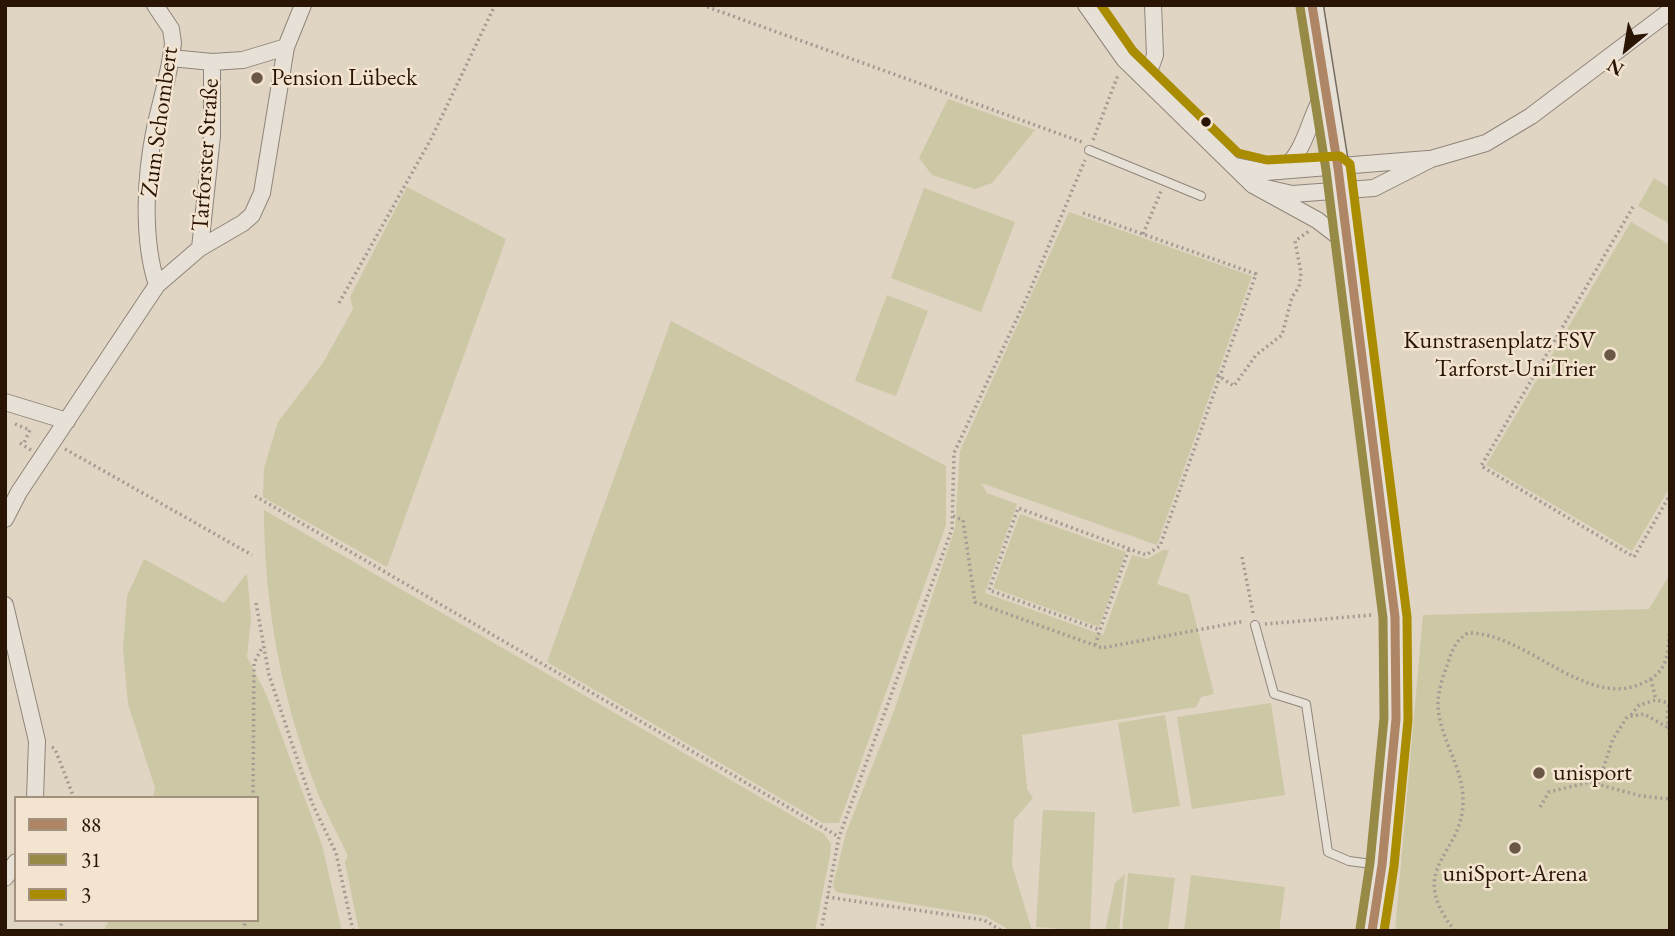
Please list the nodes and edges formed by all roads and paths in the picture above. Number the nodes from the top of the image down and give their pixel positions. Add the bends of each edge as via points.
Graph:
1 (155, 5) edge
2 (303, 5) edge
3 (495, 5) edge
4 (702, 5) edge
5 (1086, 5) edge
6 (1153, 5) edge
7 (1312, 5) edge
8 (1670, 11) edge
9 (286, 47) junction
10 (172, 58) junction
11 (1124, 59) junction
12 (212, 62) junction
13 (1146, 80) junction
14 (1326, 90) junction
15 (1090, 147) junction
16 (1431, 159) junction
17 (1232, 164) junction
18 (1338, 168) junction
19 (1281, 171) junction
20 (1253, 185) junction
21 (1340, 191) junction
22 (1201, 196) dead end
23 (1157, 203) dead end
24 (1633, 207) dead end
25 (1083, 213) dead end
26 (1143, 234) junction
27 (1305, 236) dead end
28 (1347, 243) junction
29 (200, 248) junction
30 (157, 285) junction
31 (339, 303) dead end
32 (1219, 375) junction
33 (5, 402) edge
34 (5, 419) edge
35 (67, 421) junction
36 (53, 441) junction
37 (23, 445) dead end
38 (1670, 495) edge
39 (255, 496) dead end
40 (953, 516) junction
41 (5, 519) edge
42 (1129, 549) junction
43 (252, 555) dead end
44 (1242, 557) dead end
45 (257, 603) dead end
46 (5, 605) edge
47 (1372, 615) dead end
48 (1255, 625) joint
49 (1100, 630) junction
50 (1670, 632) edge
51 (264, 645) junction
52 (1095, 646) junction
53 (1651, 679) junction
54 (1656, 700) junction
55 (1669, 701) edge
56 (1631, 715) junction
57 (1667, 727) junction
58 (1670, 738) edge
59 (37, 741) junction
60 (1598, 784) junction
61 (35, 796) edge
62 (73, 796) edge
63 (253, 796) edge
64 (1670, 799) edge
65 (1540, 807) dead end
66 (839, 836) junction
67 (1382, 865) junction
68 (827, 897) junction
69 (354, 931) edge
70 (821, 931) edge
71 (1003, 931) edge
72 (1372, 931) edge
73 (1455, 931) edge

1 - 10 street, Zum Schombert via 171,29
2 - 9 street, Tarforster Straße
3 - 31 path via 431,139
4 - 15 path
5 - 11 street
6 - 13 street via 1155,55
7 - 14 main road
8 - 16 street via 1520,124 1486,143
9 - 12 street, Tarforster Straße via 243,60
9 - 29 street, Tarforster Straße via 258,204 243,223
10 - 12 street, Tarforster Straße
10 - 30 street, Zum Schombert via 154,131 148,208 149,261
11 - 13 street
11 - 15 path
12 - 29 street, Tarforster Straße via 212,136
13 - 17 street
14 - 18 main road
14 - 19 street via 1314,108 1303,146
15 - 22 lane
15 - 40 path via 954,453
16 - 18 street
16 - 21 street via 1374,188
17 - 19 street
17 - 20 street
18 - 19 street
18 - 21 main road
20 - 21 street via 1292,194
20 - 28 street via 1317,220
21 - 28 main road
23 - 26 path
24 - 38 path via 1481,466 1634,557
25 - 26 path
26 - 32 path via 1256,274
27 - 32 path via 1295,241 1301,273 1282,335 1256,355 1234,386
28 - 67 main road via 1395,617 1396,719
29 - 30 street, Tarforster Straße
30 - 35 street, Tarforster Straße
32 - 42 path via 1160,546 1146,555
33 - 35 street
34 - 37 path via 30,430
35 - 36 street, Tarforster Straße
36 - 41 street, Tarforster Straße
36 - 43 path
39 - 66 path
40 - 52 path via 963,520 975,602
40 - 66 path
42 - 49 path
42 - 49 path via 1018,508 989,590
44 - 52 path via 1254,620
45 - 51 path
46 - 59 street
47 - 48 path
48 - 67 lane via 1274,694 1306,704 1328,852 1349,861
49 - 52 path
50 - 53 path via 1663,667
51 - 63 path via 254,663
51 - 69 path via 269,675 312,803 336,853
53 - 54 path
53 - 73 path via 1621,689 1599,686 1487,635 1468,633 1457,641 1438,705 1462,783 1462,813 1433,884 1436,900
54 - 55 path
54 - 56 path via 1639,705
55 - 57 path
56 - 57 path via 1656,718
56 - 60 path via 1613,739
57 - 58 path
59 - 61 street
59 - 62 path via 55,749
60 - 64 path
60 - 65 path via 1549,792
66 - 68 path
67 - 72 main road
68 - 70 path
68 - 71 path via 984,920

